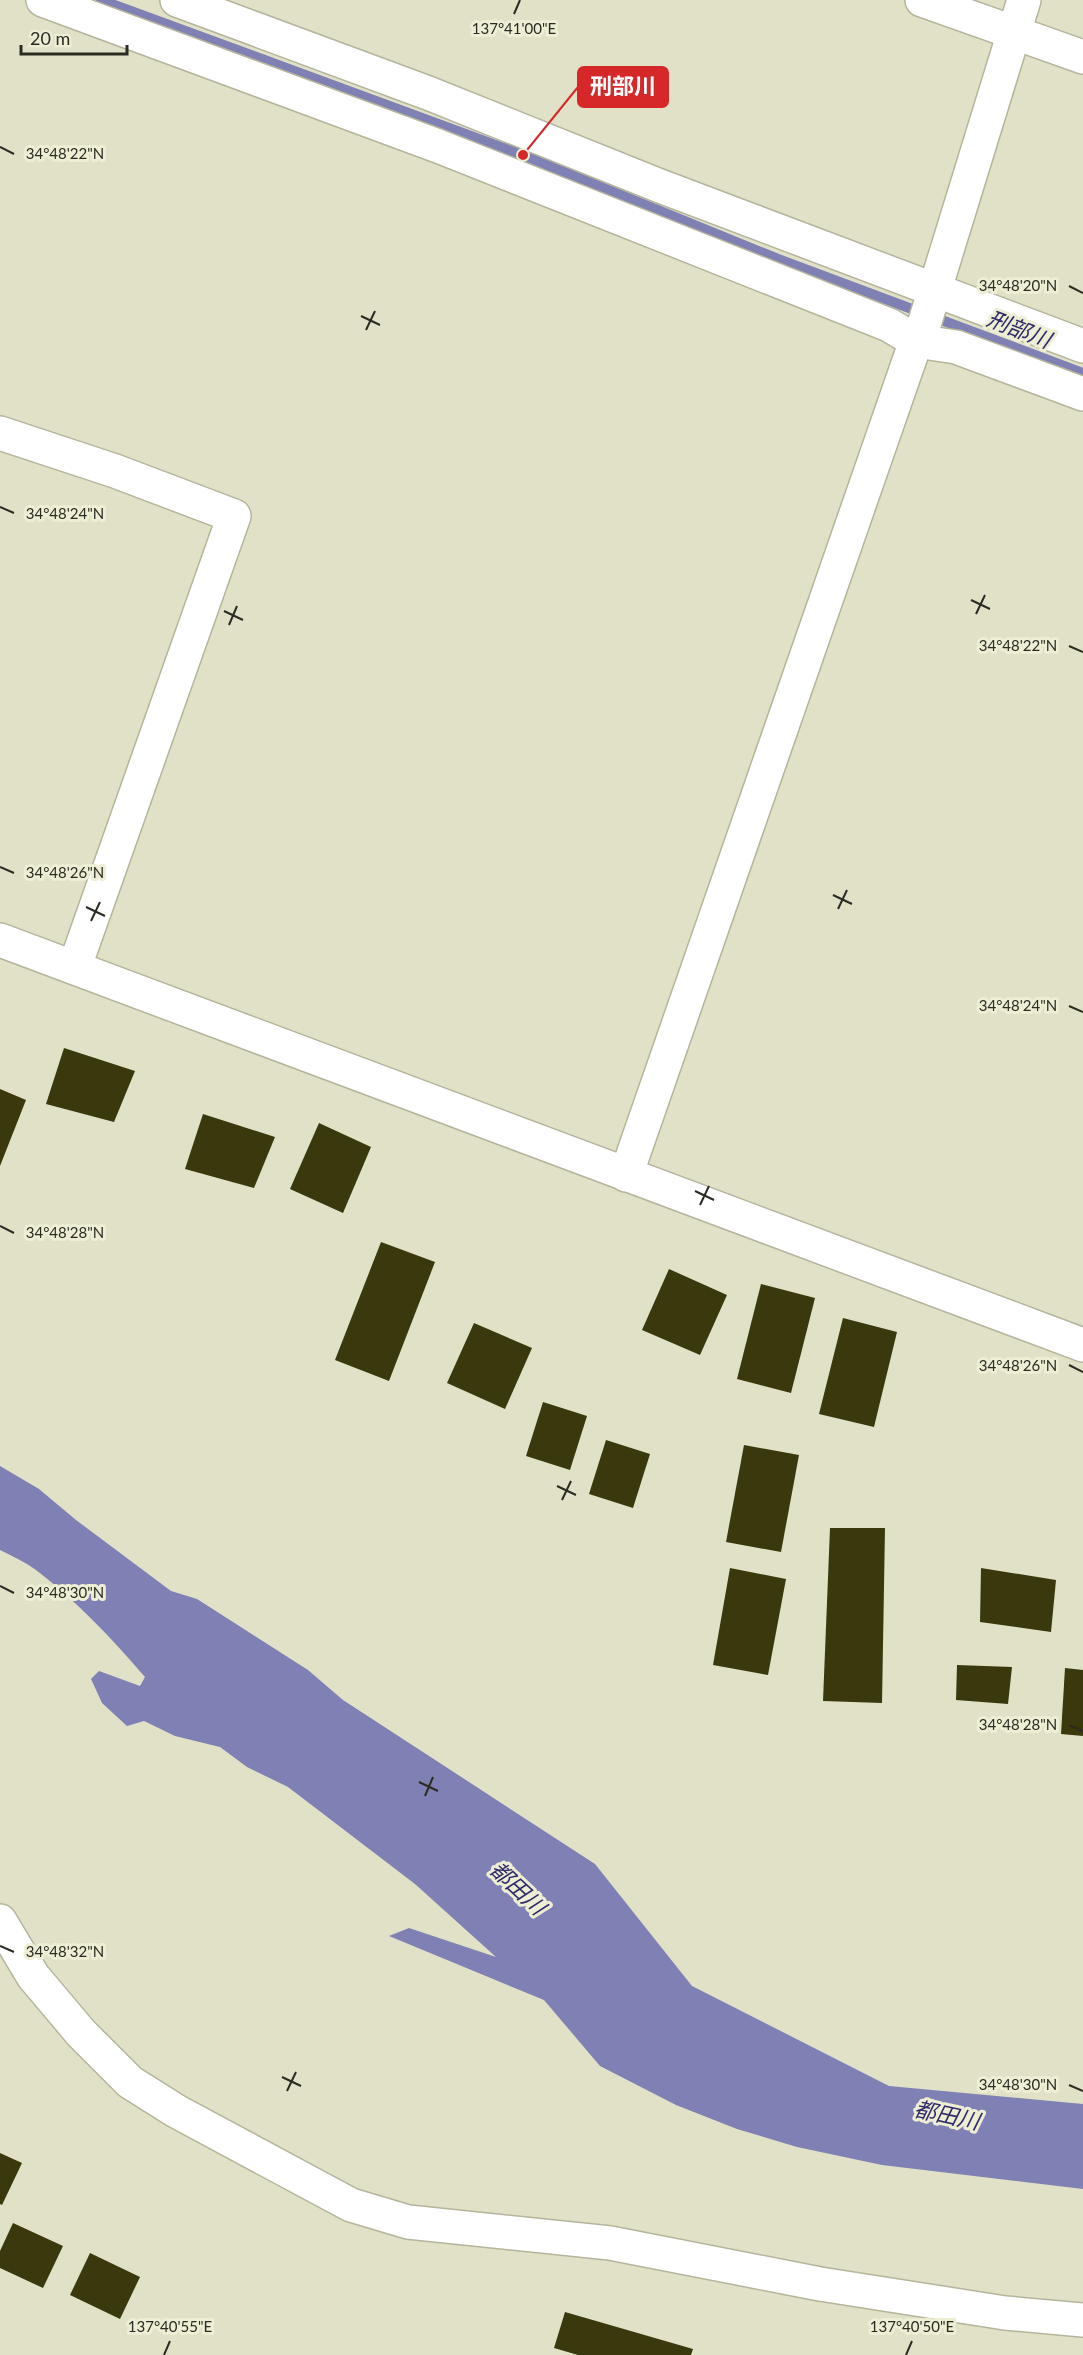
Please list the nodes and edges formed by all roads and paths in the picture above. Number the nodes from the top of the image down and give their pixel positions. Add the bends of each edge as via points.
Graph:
1 (43, 0) edge
2 (177, 0) edge
3 (922, 0) edge
4 (1024, 0) edge
5 (1013, 32) junction
6 (1083, 57) edge
7 (926, 317) junction
8 (1083, 346) edge
9 (1083, 394) edge
10 (0, 433) edge
11 (0, 940) edge
12 (75, 966) junction
13 (626, 1175) junction
14 (1083, 1345) edge
15 (0, 1921) edge
16 (1083, 2320) edge

1 - 7 street via 438,146 889,325
2 - 7 street via 428,93 660,186
3 - 5 street
4 - 5 street
5 - 6 street
5 - 7 street
7 - 8 street
7 - 9 street via 956,348
7 - 13 street
10 - 12 street via 234,516
11 - 12 street
12 - 13 street
13 - 14 street
15 - 16 street via 33,1976 81,2033 130,2082 351,2205 408,2222 610,2243 820,2284 1005,2313

